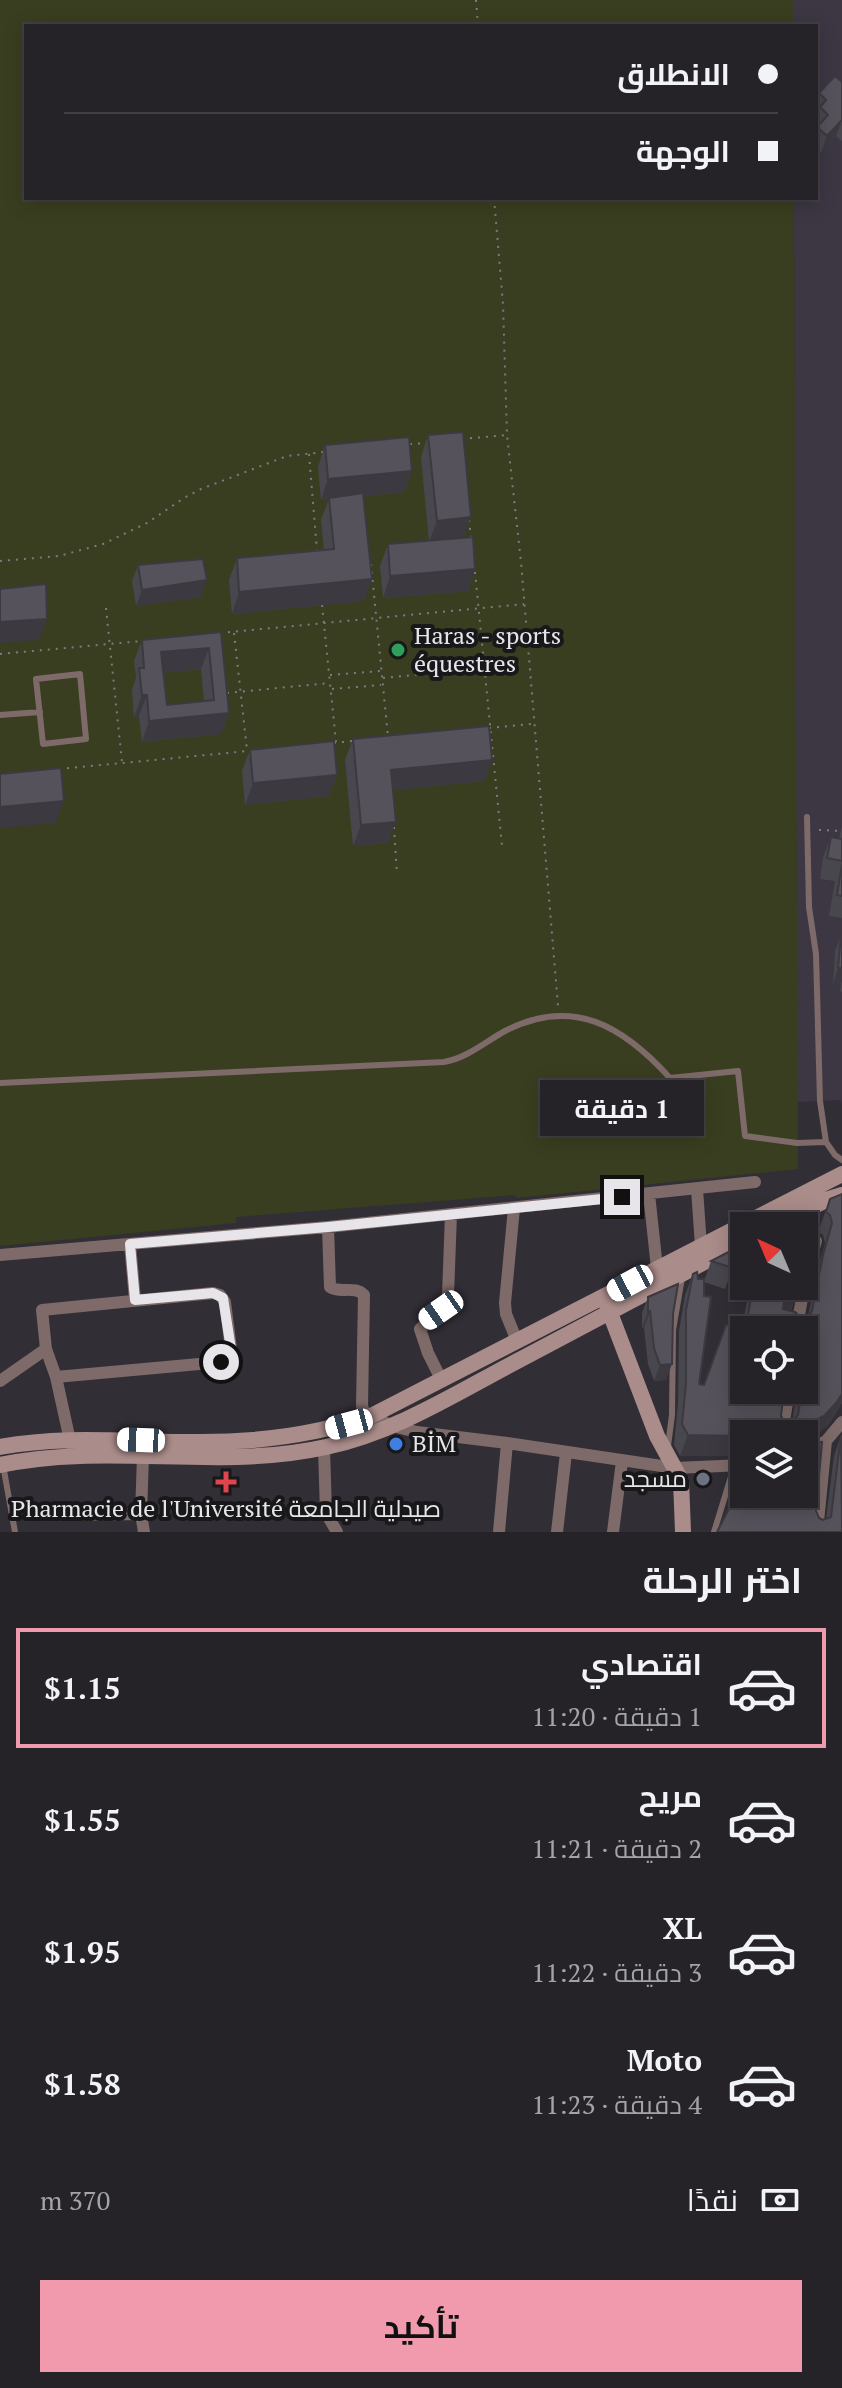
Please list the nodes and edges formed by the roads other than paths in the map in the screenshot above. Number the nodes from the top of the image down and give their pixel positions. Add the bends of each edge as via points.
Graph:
1 (40, 712) junction
2 (0, 715) edge
3 (807, 817) dead end
4 (0, 1083) edge
5 (826, 1142) junction
6 (842, 1160) edge
7 (842, 1174) edge
8 (755, 1182) dead end
9 (697, 1189) junction
10 (649, 1194) junction
11 (842, 1195) edge
12 (514, 1208) junction
13 (802, 1212) edge
14 (451, 1214) junction
15 (328, 1227) junction
16 (130, 1244) junction
17 (701, 1246) junction
18 (730, 1248) edge
19 (0, 1255) edge
20 (657, 1268) junction
21 (683, 1273) junction
22 (135, 1300) junction
23 (606, 1304) junction
24 (517, 1341) junction
25 (46, 1349) junction
26 (56, 1377) junction
27 (0, 1381) edge
28 (442, 1381) junction
29 (371, 1416) junction
30 (392, 1426) junction
31 (836, 1434) edge
32 (507, 1443) junction
33 (818, 1445) edge
34 (71, 1447) junction
35 (324, 1448) junction
36 (566, 1453) junction
37 (143, 1456) junction
38 (1, 1459) edge
39 (622, 1461) junction
40 (671, 1461) junction
41 (730, 1465) edge
42 (730, 1490) edge
43 (141, 1514) junction
44 (61, 1515) dead end
45 (15, 1532) edge
46 (144, 1532) edge
47 (337, 1532) edge
48 (499, 1532) edge
49 (557, 1532) edge
50 (613, 1532) edge
51 (683, 1532) edge
52 (714, 1532) edge
53 (817, 1532) edge

1 - 1 lane via 36,679 80,674 86,739 43,744
1 - 2 lane
3 - 5 lane
4 - 5 lane via 444,1062 519,1025 559,1015 582,1017 625,1036 670,1078 738,1071 745,1136
5 - 6 lane
7 - 17 main road
8 - 9 street
9 - 10 street
9 - 17 street
10 - 12 street
10 - 20 street
11 - 13 main road
12 - 14 street
12 - 24 street via 505,1303
14 - 15 street
14 - 28 street via 448,1296 420,1329
15 - 16 street
15 - 29 street via 330,1287 364,1295 362,1406
16 - 19 street
16 - 22 street
17 - 20 main road
18 - 21 main road
20 - 23 main road
21 - 23 main road
21 - 40 lane via 673,1330
22 - 25 street via 42,1310
22 - 26 street via 220,1295 225,1302 228,1357 221,1362
23 - 24 main road
23 - 30 main road
23 - 40 main road
24 - 28 main road
25 - 26 street
25 - 27 street
26 - 34 street
28 - 29 main road
29 - 30 street
29 - 34 main road via 327,1429 243,1441
30 - 32 street
30 - 35 main road
31 - 33 street
31 - 53 street
32 - 36 street
32 - 48 street
34 - 37 main road
34 - 38 main road
35 - 37 main road via 248,1457
35 - 47 street via 326,1513
36 - 39 street
36 - 49 street
37 - 43 street
38 - 45 lane
39 - 40 street
39 - 50 street
40 - 41 street
40 - 51 main road via 681,1480
42 - 52 lane
43 - 44 street
43 - 46 street

